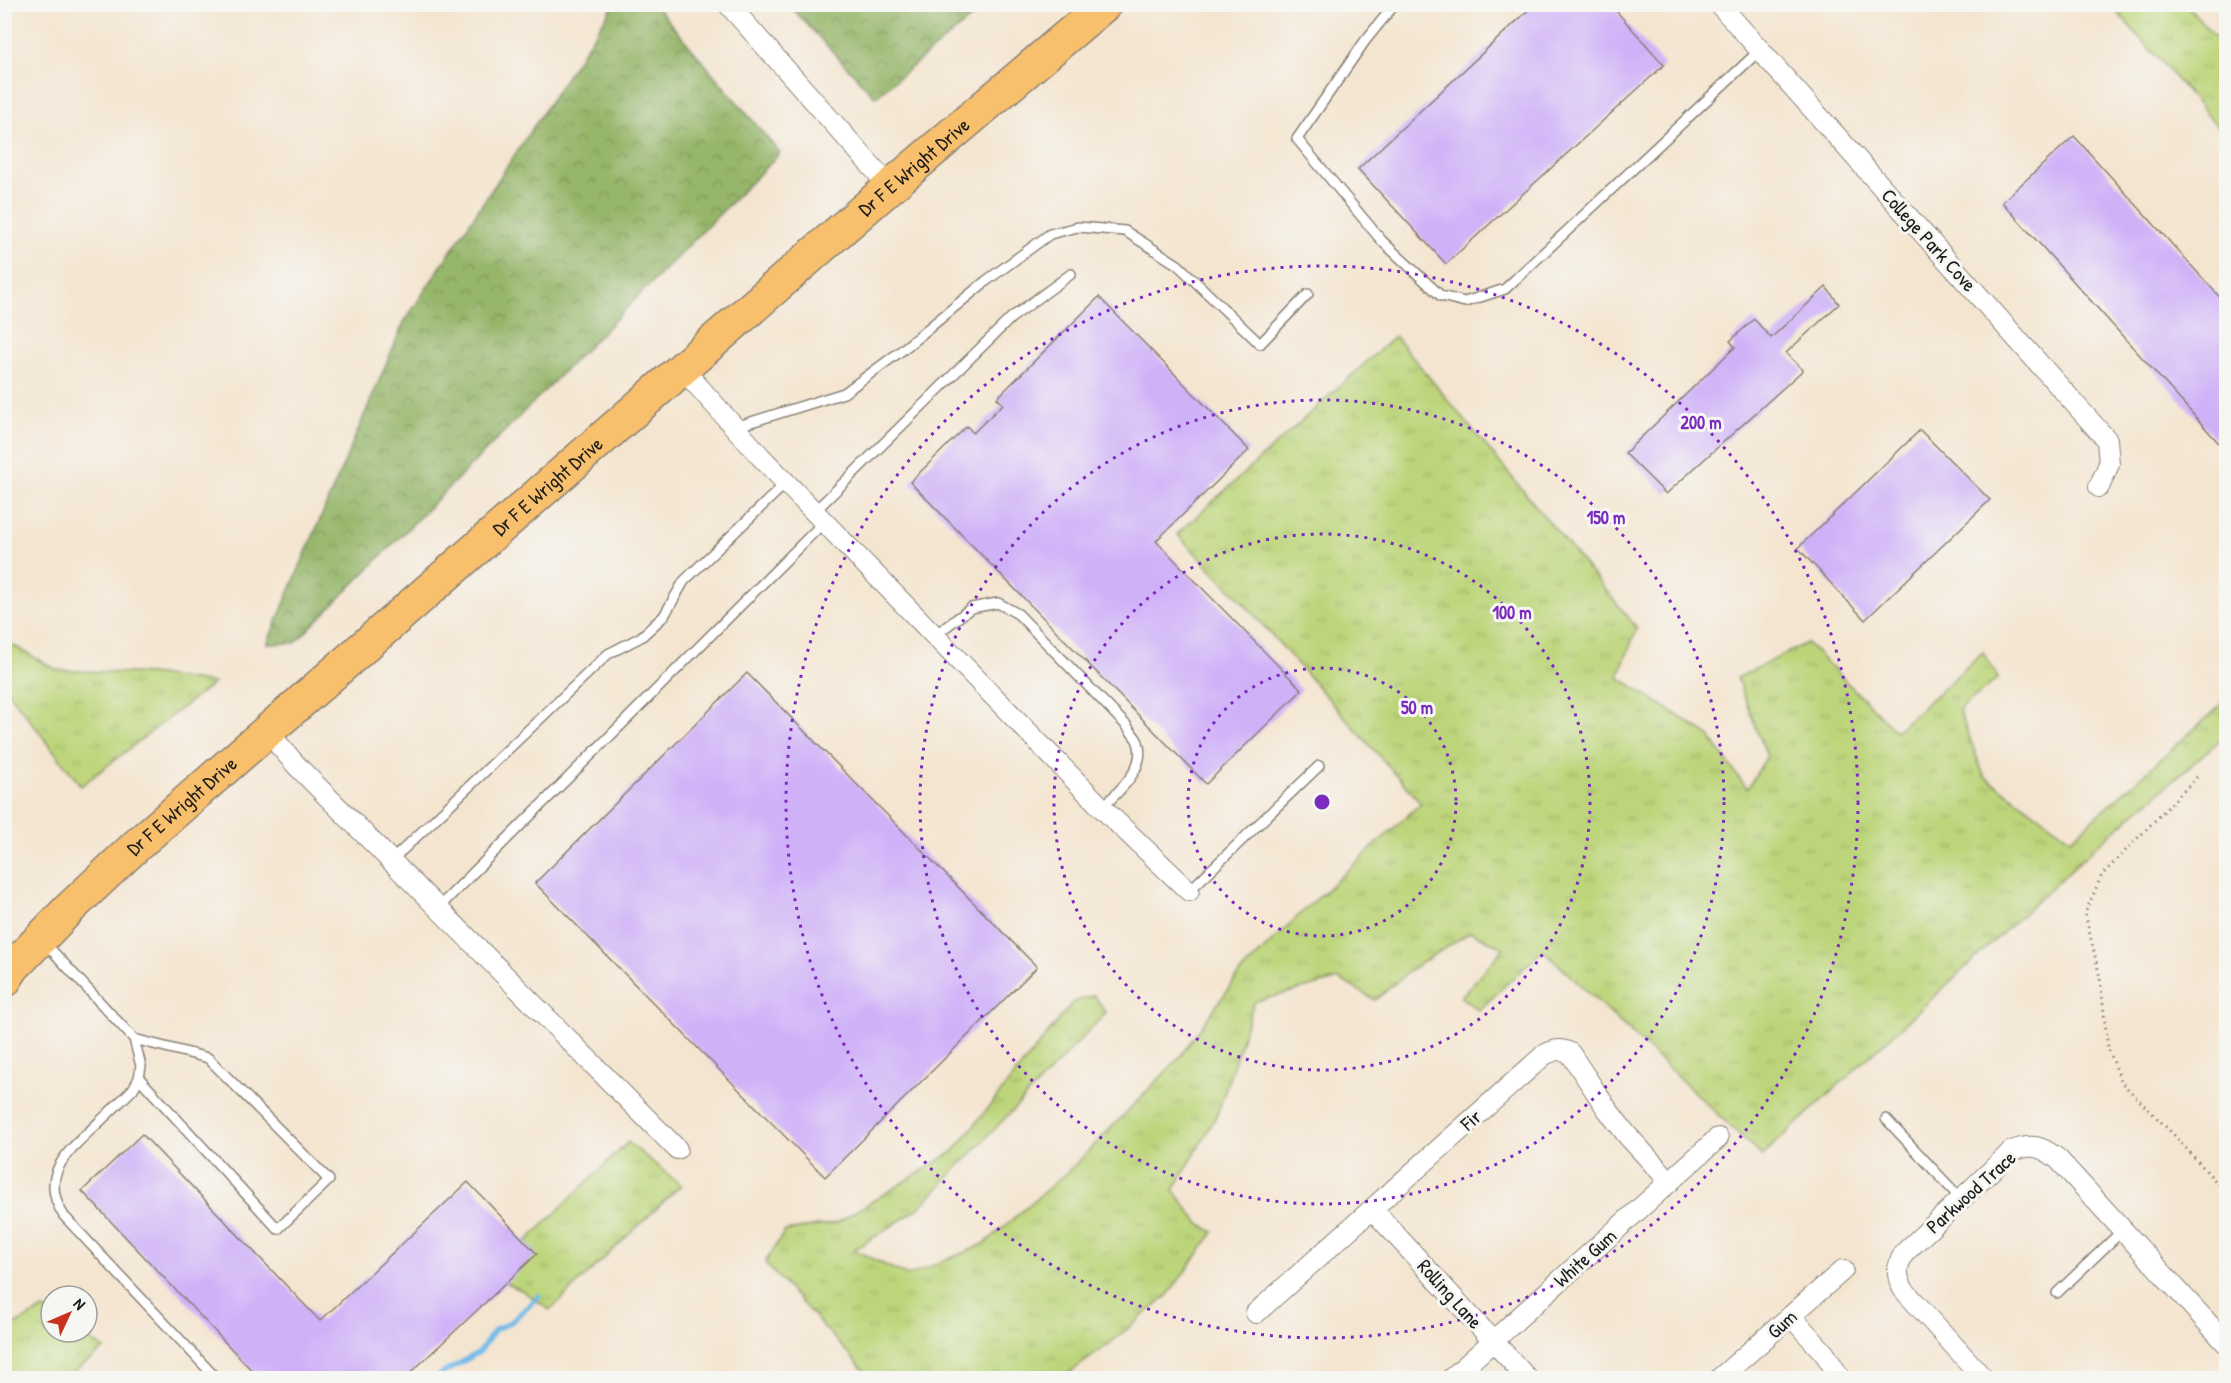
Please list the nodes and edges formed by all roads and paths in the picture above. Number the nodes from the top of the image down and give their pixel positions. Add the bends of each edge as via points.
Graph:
1 (728, 4) edge
2 (1105, 4) edge
3 (1395, 4) edge
4 (1719, 4) edge
5 (1760, 50) junction
6 (890, 187) junction
7 (1071, 274) dead end
8 (1308, 294) dead end
9 (682, 368) junction
10 (735, 428) junction
11 (786, 483) junction
12 (2099, 487) dead end
13 (819, 517) junction
14 (934, 636) junction
15 (267, 731) junction
16 (1319, 766) dead end
17 (2197, 777) dead end
18 (1102, 808) junction
19 (391, 861) junction
20 (1189, 891) joint
21 (438, 908) junction
22 (40, 938) junction
23 (7, 974) edge
24 (134, 1039) junction
25 (140, 1078) junction
26 (1886, 1119) dead end
27 (1718, 1138) dead end
28 (677, 1149) dead end
29 (1670, 1182) junction
30 (2226, 1193) edge
31 (1961, 1199) junction
32 (1372, 1209) junction
33 (2123, 1230) junction
34 (1843, 1270) dead end
35 (2056, 1293) dead end
36 (1256, 1313) dead end
37 (1791, 1316) junction
38 (1493, 1341) junction
39 (2226, 1343) edge
40 (216, 1378) edge
41 (1452, 1378) edge
42 (1527, 1378) edge
43 (1720, 1378) edge
44 (1840, 1378) edge
45 (1983, 1378) edge

1 - 6 street
2 - 6 highway, Dr F E Wright Drive
3 - 5 lane via 1297,139 1382,241 1441,296 1466,302 1505,289
4 - 5 street, College Park Cove
5 - 12 street, College Park Cove via 2107,440 2109,464
6 - 9 highway, Dr F E Wright Drive
7 - 13 lane via 1011,318
8 - 10 lane via 1260,344 1178,265 1125,231 1078,227 1050,234 844,393
9 - 10 street
9 - 15 highway, Dr F E Wright Drive
10 - 11 street
11 - 13 street
11 - 19 lane via 684,581 664,616 641,636 608,654
13 - 14 street
13 - 21 lane
14 - 18 street
14 - 18 lane via 971,608 998,603 1026,622 1138,742 1139,758 1132,776
15 - 19 street
15 - 22 highway, Dr F E Wright Drive via 137,845
16 - 20 lane
17 - 30 path via 2102,875 2085,913 2100,978 2108,1048 2122,1083
18 - 20 street
19 - 21 street
21 - 28 street
22 - 23 highway, Dr F E Wright Drive
22 - 24 lane
24 - 25 lane
24 - 25 lane via 208,1058 329,1180 278,1229
25 - 40 lane via 114,1109 67,1152 56,1171 54,1202
26 - 31 lane
27 - 29 street, White Gum
29 - 32 street, Fir via 1626,1135 1570,1053 1562,1049 1544,1055
29 - 38 street, White Gum
31 - 33 street, Parkwood Trace via 2012,1151 2035,1146 2058,1159
31 - 45 street, Parkwood Trace via 1904,1253 1896,1276 1903,1289
32 - 36 street, Fir
32 - 38 street, Rolling Lane
33 - 35 lane
33 - 39 street, Parkwood Trace
34 - 37 street, Gum
37 - 43 street, Gum
37 - 44 street via 1825,1354
38 - 41 street, White Gum
38 - 42 street, Rolling Lane

